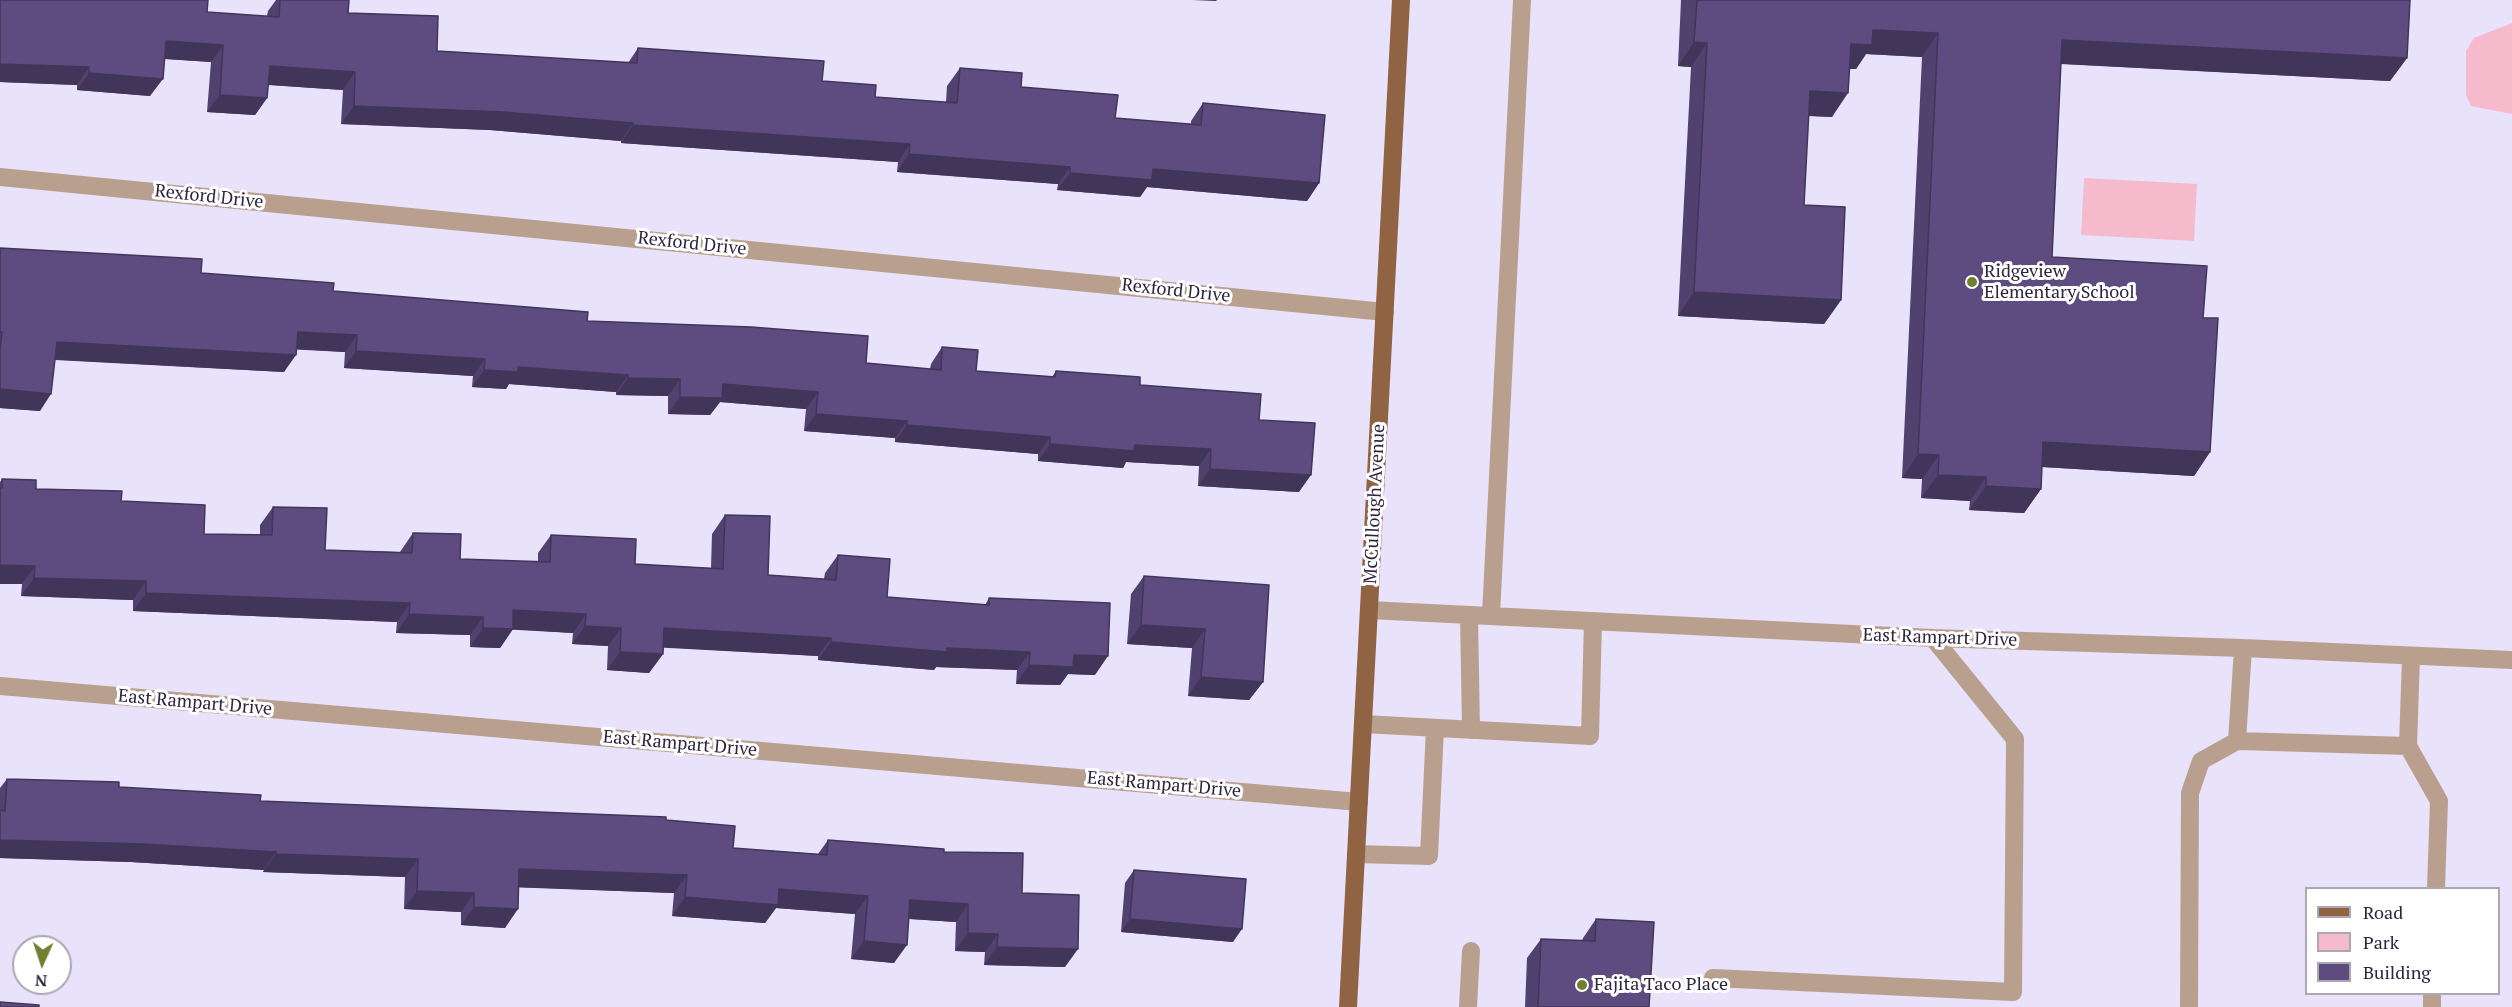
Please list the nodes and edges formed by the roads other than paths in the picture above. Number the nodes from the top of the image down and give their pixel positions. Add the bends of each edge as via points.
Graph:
1 (1401, 0) edge
2 (1522, 0) edge
3 (0, 177) edge
4 (1385, 312) junction
5 (1369, 610) junction
6 (1469, 615) junction
7 (1491, 615) junction
8 (1593, 621) junction
9 (1934, 638) junction
10 (2243, 648) junction
11 (2411, 656) junction
12 (2512, 660) edge
13 (0, 686) edge
14 (1363, 724) junction
15 (1435, 728) junction
16 (1471, 730) junction
17 (2237, 741) junction
18 (2408, 746) junction
19 (1359, 802) junction
20 (1356, 854) junction
21 (2436, 887) edge
22 (1471, 951) dead end
23 (1713, 978) dead end
24 (1348, 1007) edge
25 (1468, 1007) edge
26 (2189, 1007) edge

1 - 4 main road, McCullough Avenue
2 - 7 street
3 - 4 street, Rexford Drive
4 - 5 main road, McCullough Avenue
5 - 6 street, East Rampart Drive
5 - 14 main road, McCullough Avenue
6 - 7 street, East Rampart Drive
6 - 16 street
7 - 8 street, East Rampart Drive
8 - 9 street, East Rampart Drive
8 - 16 street via 1590,736
9 - 10 street, East Rampart Drive
9 - 23 street via 2015,739 2013,992
10 - 11 street, East Rampart Drive
10 - 17 street
11 - 12 street, East Rampart Drive
11 - 18 street
13 - 19 street, East Rampart Drive
14 - 15 street
14 - 19 main road, McCullough Avenue
15 - 16 street
15 - 20 street via 1429,856
17 - 18 street
17 - 26 street via 2201,762 2190,793
18 - 21 street via 2439,801
19 - 20 main road, McCullough Avenue
20 - 24 main road, McCullough Avenue
22 - 25 street

